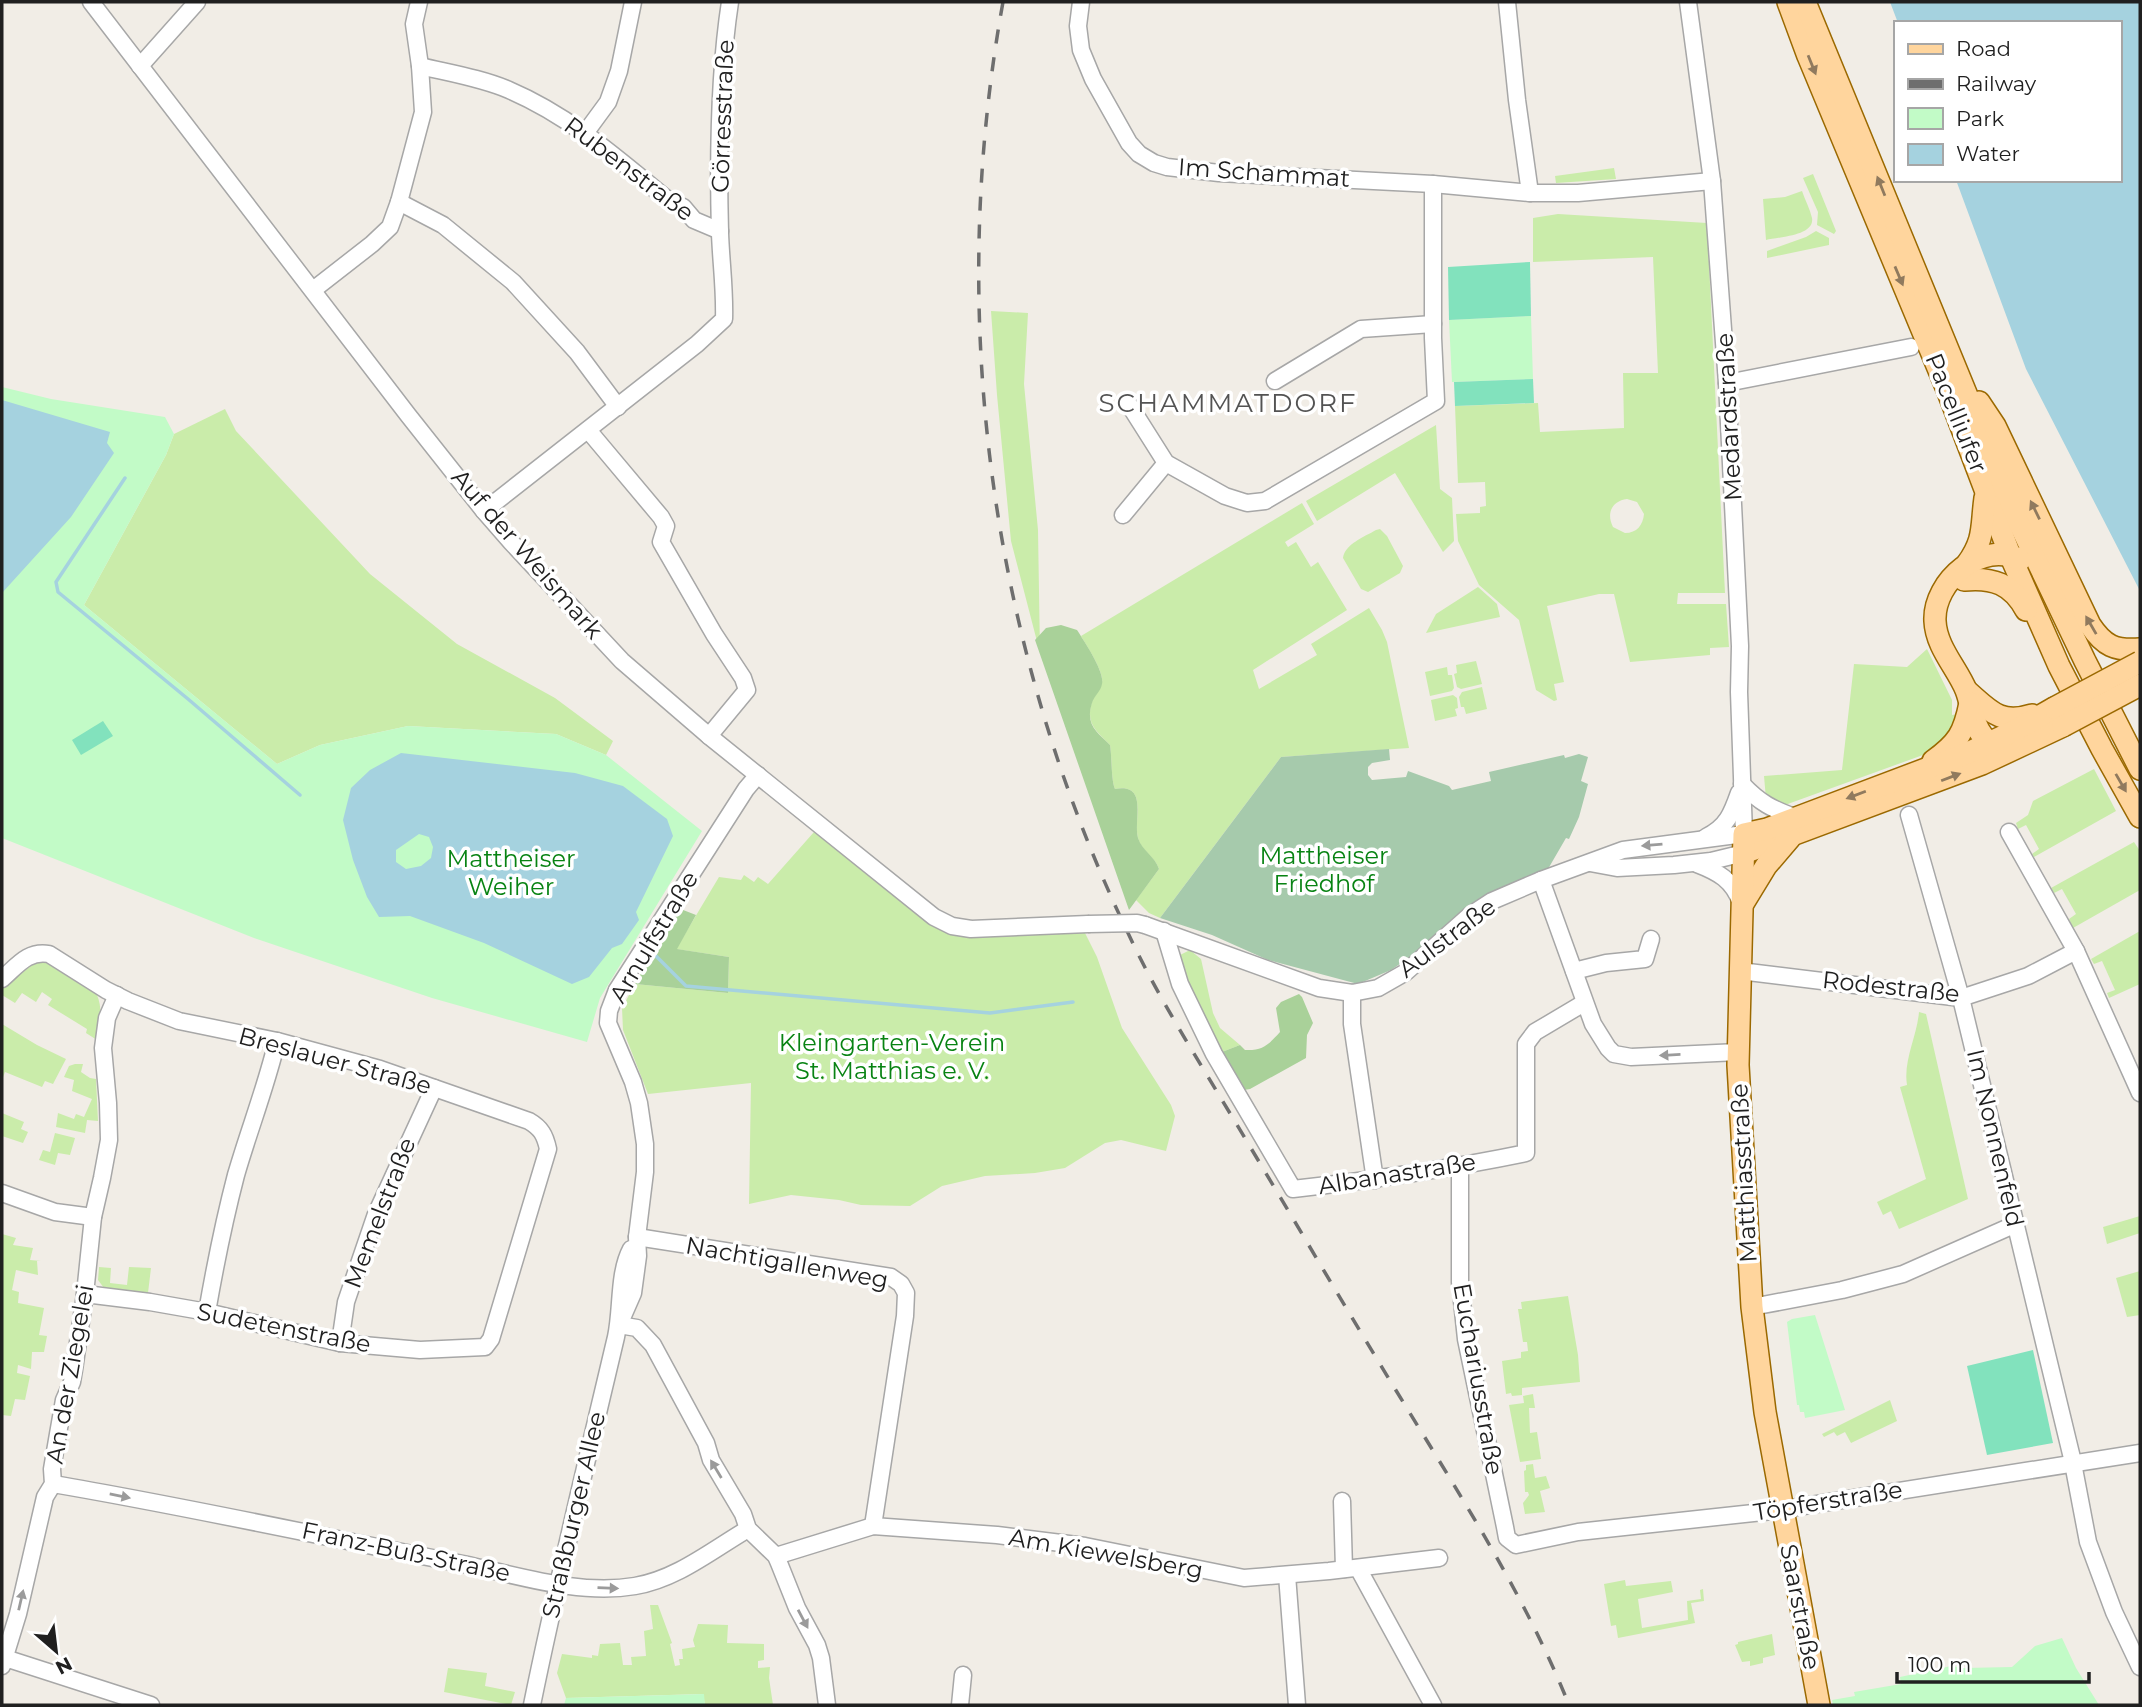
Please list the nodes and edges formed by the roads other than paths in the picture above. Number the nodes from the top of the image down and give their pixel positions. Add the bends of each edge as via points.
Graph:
1 (91, 2) edge
2 (197, 2) edge
3 (419, 2) edge
4 (633, 2) edge
5 (730, 2) edge
6 (1081, 2) edge
7 (1507, 2) edge
8 (1688, 2) edge
9 (1788, 2) edge
10 (1805, 2) edge
11 (140, 66) junction
12 (420, 66) junction
13 (586, 132) junction
14 (1712, 181) junction
15 (1433, 184) junction
16 (1530, 193) junction
17 (399, 202) junction
18 (720, 231) junction
19 (313, 290) junction
20 (1433, 324) junction
21 (1911, 346) dead end
22 (1275, 381) dead end
23 (1727, 383) junction
24 (1963, 386) junction
25 (1128, 403) dead end
26 (618, 407) junction
27 (588, 430) junction
28 (1166, 463) junction
29 (1986, 489) junction
30 (484, 511) junction
31 (1123, 515) dead end
32 (2021, 527) junction
33 (2010, 555) junction
34 (1966, 572) junction
35 (2043, 573) junction
36 (2044, 632) junction
37 (2140, 649) edge
38 (2140, 662) edge
39 (2140, 685) edge
40 (1973, 700) junction
41 (2059, 717) junction
42 (709, 736) junction
43 (1992, 742) junction
44 (2016, 748) junction
45 (1982, 764) junction
46 (2140, 769) edge
47 (1915, 773) junction
48 (758, 775) junction
49 (1742, 784) junction
50 (1909, 815) dead end
51 (2140, 817) edge
52 (1794, 827) junction
53 (2010, 832) dead end
54 (1697, 841) junction
55 (1744, 843) junction
56 (1590, 863) junction
57 (1694, 863) junction
58 (1541, 880) junction
59 (1742, 905) junction
60 (1145, 925) joint
61 (1164, 931) junction
62 (1651, 939) dead end
63 (2076, 951) junction
64 (1574, 971) junction
65 (1740, 971) junction
66 (2, 979) edge
67 (1352, 993) junction
68 (117, 995) junction
69 (1961, 998) junction
70 (1584, 1003) junction
71 (277, 1041) junction
72 (1738, 1052) junction
73 (434, 1088) junction
74 (2140, 1093) edge
75 (1460, 1166) junction
76 (1375, 1180) junction
77 (2, 1193) edge
78 (93, 1217) junction
79 (2016, 1224) junction
80 (637, 1237) junction
81 (85, 1294) junction
82 (1752, 1307) junction
83 (207, 1312) junction
84 (619, 1325) junction
85 (340, 1343) junction
86 (485, 1347) joint
87 (2140, 1453) edge
88 (2072, 1462) junction
89 (53, 1484) junction
90 (1342, 1501) dead end
91 (1782, 1509) junction
92 (873, 1526) junction
93 (748, 1529) junction
94 (1516, 1545) joint
95 (776, 1556) junction
96 (1439, 1558) dead end
97 (1351, 1568) junction
98 (1287, 1575) junction
99 (557, 1584) junction
100 (3, 1662) edge
101 (2140, 1667) edge
102 (963, 1675) dead end
103 (144, 1704) edge
104 (532, 1705) edge
105 (827, 1705) edge
106 (960, 1705) edge
107 (1297, 1705) edge
108 (1433, 1705) edge
109 (1819, 1705) edge

1 - 11 street, Auf der Weismark
2 - 11 street
3 - 12 street via 414,24
4 - 13 street via 608,102
5 - 18 street, Görresstraße via 725,33
6 - 15 street, Im Schammat via 1081,50 1093,79 1129,143 1154,163 1219,173
7 - 16 street
8 - 14 street, Medardstraße
9 -> 29 main road, Pacelliufer
24 -> 10 main road, Pacelliufer
11 - 19 street, Auf der Weismark
12 - 13 street, Rubenstraße via 508,90
12 - 17 street via 423,113
13 - 18 street, Rubenstraße via 694,220
14 - 16 street, Im Schammat
14 - 23 street, Medardstraße
15 - 16 street, Im Schammat
15 - 20 street
17 - 19 street via 390,227
17 - 26 street via 443,225 513,282 577,352
18 - 26 street, Görresstraße via 724,318
19 - 30 street, Auf der Weismark
20 - 22 street via 1361,329
20 - 28 street via 1436,401 1265,501 1247,503 1225,496
21 - 23 street
23 - 49 street, Medardstraße
24 - 32 main road, Pacelliufer
37 -> 24 main road via 2119,649 2101,640 2090,625 1996,426
25 - 28 street
26 - 27 street
27 - 30 street
27 - 42 street via 661,517 666,526 661,542 743,678 747,690
28 - 31 street
29 - 33 main road, Pacelliufer
29 - 34 main road via 1982,535
30 - 42 street, Auf der Weismark via 622,661
32 - 33 main road
32 - 35 main road, Pacelliufer
33 - 34 main road via 1993,554
33 - 35 main road
33 - 36 main road, Pacelliufer
34 - 36 main road via 2017,596
34 - 40 main road via 1959,571 1935,611 1937,632
35 - 46 main road, Pacelliufer
36 -> 51 main road, Pacelliufer
38 - 41 main road, bridge
39 - 41 main road, bridge
40 - 41 main road via 2011,720
40 - 43 main road via 1983,737
40 - 47 main road via 1958,740
41 - 43 main road
41 - 44 main road
42 - 48 street, Auf der Weismark
43 - 44 main road via 2001,749
43 - 45 main road
43 - 47 main road
44 - 45 main road
52 -> 45 main road
47 -> 52 main road
48 - 60 street, Auf der Weismark, bridge via 934,917 952,926
48 - 80 street, Arnulfstraße via 617,990 609,1011 608,1023 633,1082 643,1128 645,1172
49 - 52 street
49 - 54 street via 1727,822
49 - 55 street, Medardstraße
50 - 69 street, Im Nonnenfeld
52 - 55 main road
52 - 59 main road
53 - 63 street
54 - 55 street, Aulstraße
54 -> 56 street, Aulstraße via 1623,850
55 - 57 street, Aulstraße via 1711,862
55 - 59 main road, Matthiasstraße
56 - 57 street, Aulstraße via 1617,868
56 - 58 street, Aulstraße
57 - 59 street via 1725,877
58 - 64 street
58 - 67 street, Aulstraße via 1469,916 1406,972 1378,988
59 - 65 main road, Matthiasstraße
60 - 61 street, Aulstraße
61 - 67 street, Aulstraße via 1319,988
61 - 76 street, Albanastraße via 1180,985 1293,1189
62 - 64 street via 1645,959
63 - 69 street, Rodestraße via 2028,976
63 - 74 street
64 - 70 street
65 - 69 street, Rodestraße
65 - 72 main road, Matthiasstraße
66 - 68 street, Breslauer Straße via 39,952
67 - 76 street via 1352,1024
68 - 71 street, Breslauer Straße via 178,1021
68 - 78 street, An der Ziegelei via 107,1018 103,1048 108,1140
69 - 79 street, Im Nonnenfeld
72 -> 70 street via 1614,1054
70 - 75 street, Albanastraße via 1535,1032 1526,1044 1526,1153
71 - 73 street, Breslauer Straße
71 - 83 street via 237,1174
72 - 82 main road, Matthiasstraße
73 - 85 street, Memelstraße via 376,1214 346,1302
73 - 86 street, Breslauer Straße via 529,1121 546,1138 548,1149
75 - 76 street, Albanastraße
75 - 94 street, Euchariusstraße via 1460,1282 1466,1339 1507,1538
77 - 78 street via 55,1212
78 - 81 street, An der Ziegelei
79 - 82 street via 1903,1274
79 - 88 street, Im Nonnenfeld
80 - 84 street, Arnulfstraße via 628,1255
80 - 92 street, Nachtigallenweg via 891,1278 901,1284 906,1293 904,1325
81 - 83 street, Sudetenstraße
81 - 89 street, An der Ziegelei
82 - 91 main road, Matthiasstraße
83 - 85 street, Sudetenstraße
93 -> 84 street via 653,1345 637,1328
84 - 99 street, Straßburger Allee
85 - 86 street, Sudetenstraße via 420,1350
87 - 88 street, Töpferstraße
88 - 91 street, Töpferstraße
88 - 101 street, Im Nonnenfeld via 2088,1542
89 -> 99 street, Franz-Buß-Straße
100 -> 89 street, An der Ziegelei via 45,1497
90 - 97 street
91 - 94 street, Töpferstraße via 1578,1532
91 - 109 main road, Saarstraße
92 - 95 street, Am Kiewelsberg
92 - 98 street, Am Kiewelsberg via 1084,1546 1244,1578
93 - 95 street
99 -> 93 street, Franz-Buß-Straße via 615,1589 649,1582 691,1565
95 -> 105 street via 817,1644
96 - 97 street, Am Kiewelsberg
97 - 98 street, Am Kiewelsberg
97 - 108 street
98 - 107 street
99 - 104 street, Straßburger Allee
100 - 103 street
102 - 106 street

